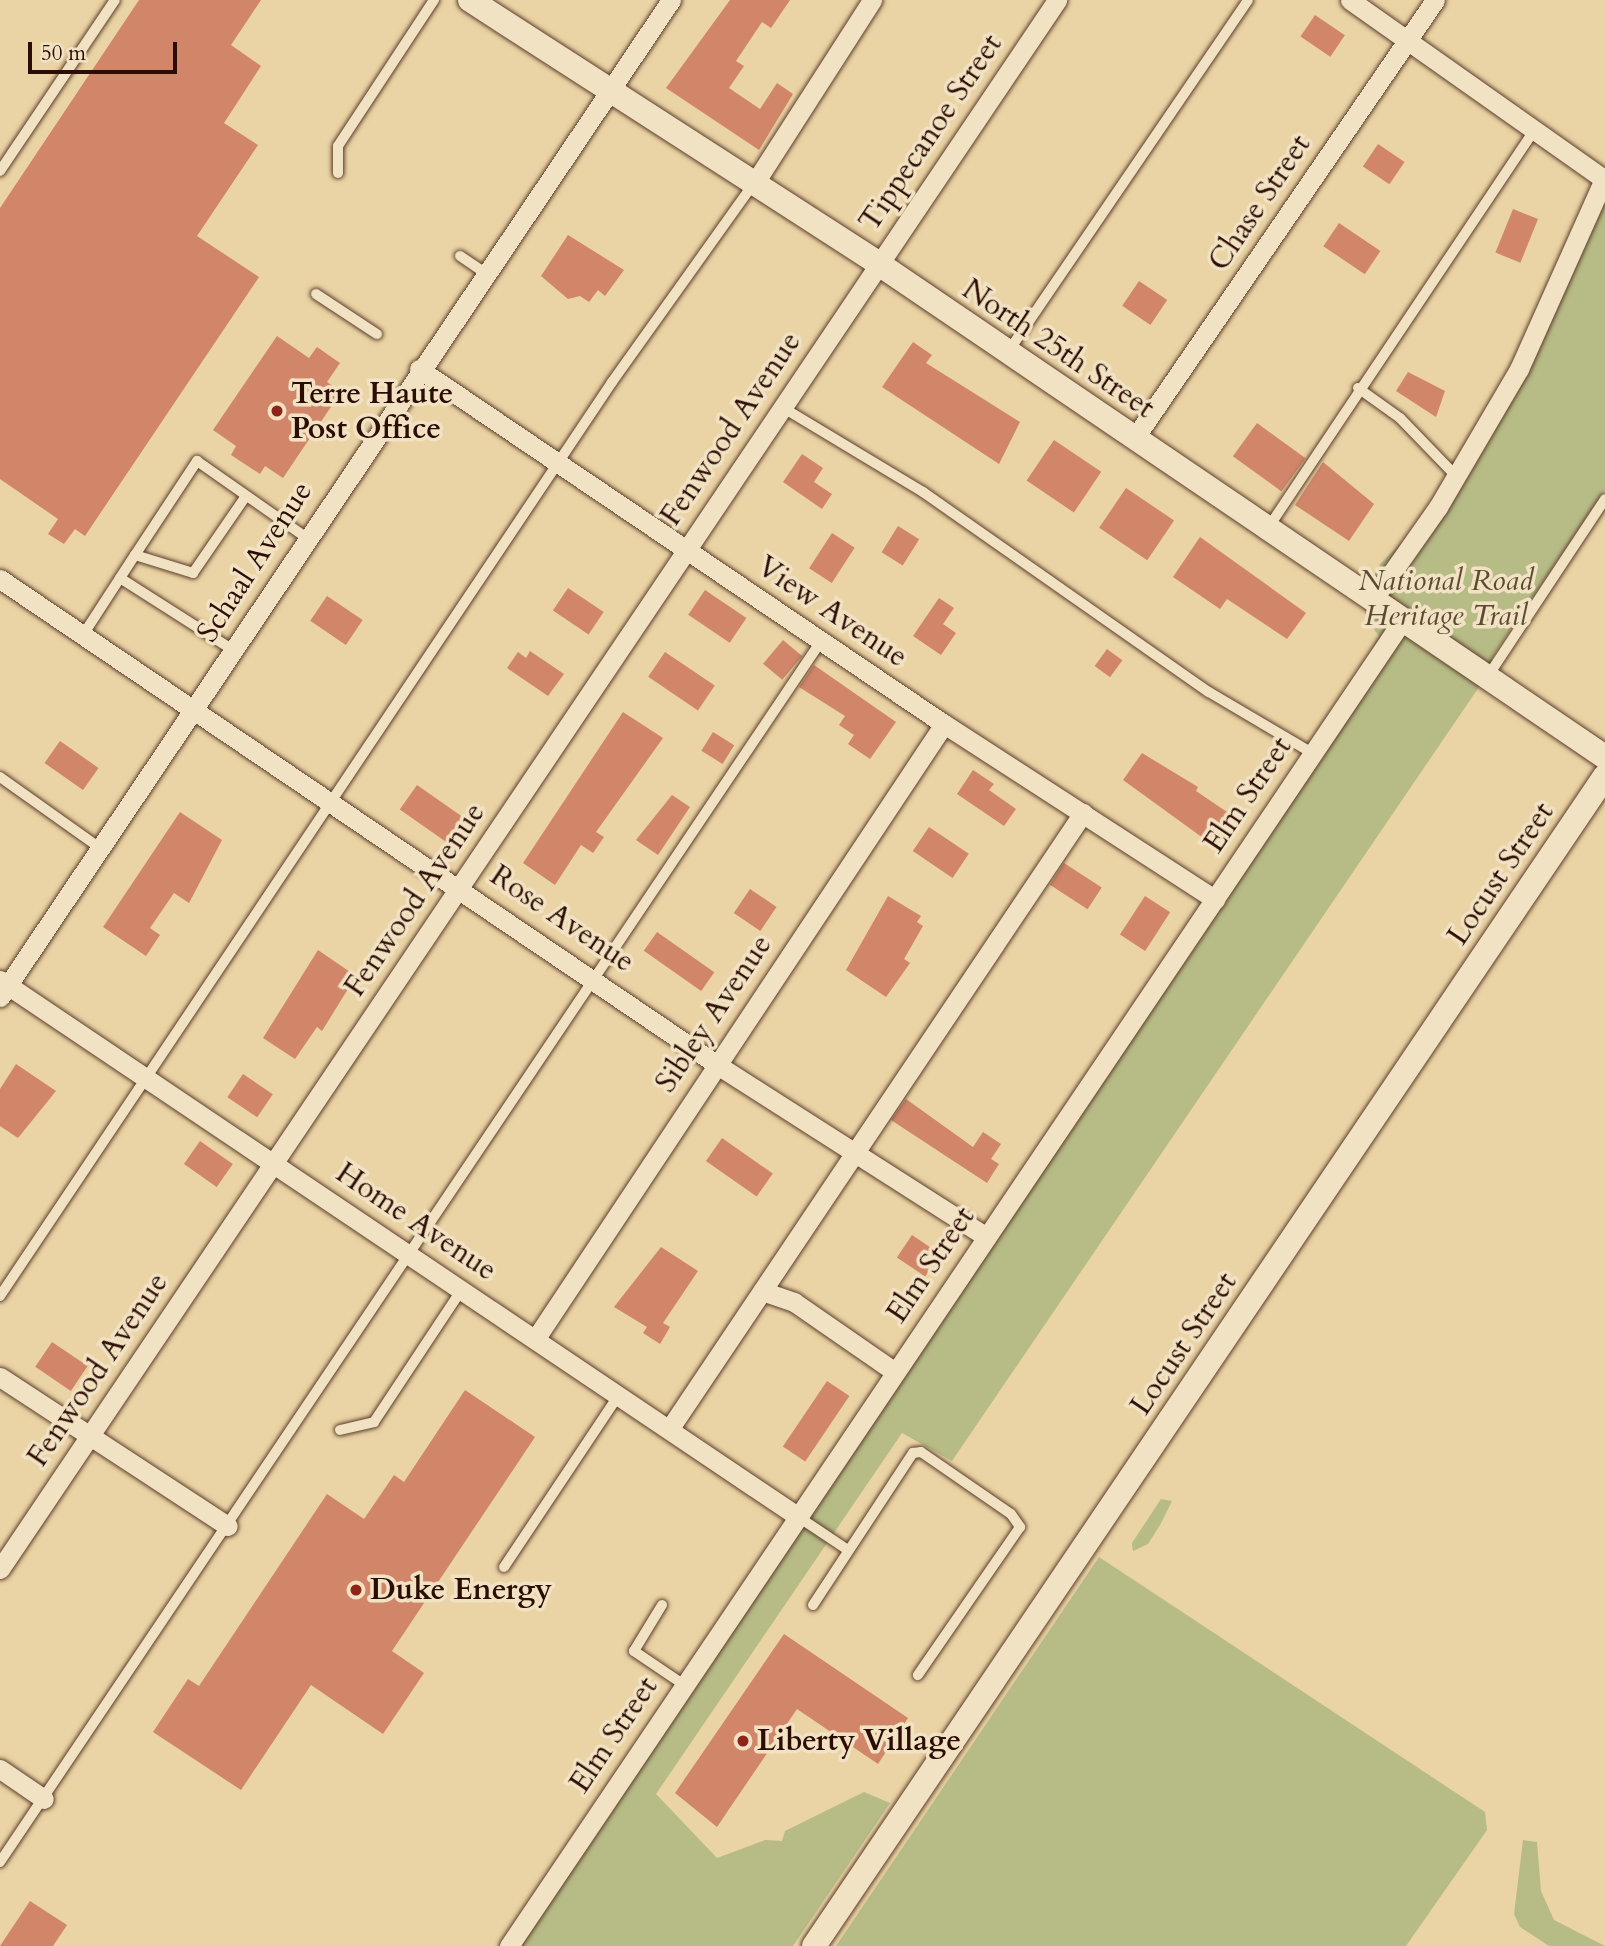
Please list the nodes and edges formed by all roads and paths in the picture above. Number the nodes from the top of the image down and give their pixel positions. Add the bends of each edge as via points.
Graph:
1 (115, 0) edge
2 (434, 0) edge
3 (470, 0) edge
4 (671, 0) edge
5 (872, 0) edge
6 (1057, 0) edge
7 (1248, 0) edge
8 (1350, 0) edge
9 (1434, 0) edge
10 (1408, 40) junction
11 (608, 90) junction
12 (1536, 128) junction
13 (0, 171) edge
14 (338, 173) dead end
15 (754, 184) junction
16 (460, 256) dead end
17 (879, 264) junction
18 (484, 272) junction
19 (316, 294) dead end
20 (377, 334) dead end
21 (1008, 353) junction
22 (419, 369) junction
23 (1358, 388) junction
24 (782, 407) junction
25 (1134, 439) junction
26 (558, 463) junction
27 (1456, 476) junction
28 (246, 496) junction
29 (1605, 499) edge
30 (1268, 529) junction
31 (307, 538) junction
32 (685, 549) junction
33 (135, 555) junction
34 (120, 578) junction
35 (0, 579) edge
36 (1374, 598) junction
37 (1404, 618) junction
38 (83, 635) junction
39 (821, 640) junction
40 (233, 650) junction
41 (1488, 676) junction
42 (193, 709) junction
43 (944, 724) junction
44 (1312, 753) junction
45 (1605, 757) edge
46 (1605, 776) edge
47 (0, 777) edge
48 (331, 799) junction
49 (1083, 813) junction
50 (100, 848) junction
51 (460, 886) junction
52 (1215, 899) junction
53 (594, 976) junction
54 (3, 987) edge
55 (716, 1064) junction
56 (145, 1077) junction
57 (854, 1152) junction
58 (274, 1164) junction
59 (986, 1237) junction
60 (410, 1253) junction
61 (462, 1289) junction
62 (762, 1291) junction
63 (0, 1296) edge
64 (536, 1338) junction
65 (895, 1372) junction
66 (0, 1377) edge
67 (621, 1393) junction
68 (670, 1428) junction
69 (340, 1430) dead end
70 (89, 1435) junction
71 (797, 1516) junction
72 (228, 1526) junction
73 (848, 1550) junction
74 (504, 1567) dead end
75 (0, 1569) edge
76 (662, 1605) dead end
77 (813, 1605) dead end
78 (918, 1675) dead end
79 (684, 1685) junction
80 (0, 1769) edge
81 (44, 1799) junction
82 (0, 1862) edge
83 (509, 1946) edge
84 (814, 1946) edge

1 - 13 lane
2 - 14 lane via 338,146
3 - 11 street, North 25th Street
4 - 11 street, Schaal Avenue
5 - 15 street
6 - 17 street, Tippecanoe Street
7 - 21 lane
8 - 10 street
9 - 10 street, Chase Street
10 - 12 street
10 - 25 street, Chase Street
11 - 15 street, North 25th Street
11 - 18 street, Schaal Avenue
12 - 23 lane
12 - 27 street via 1604,179 1519,369
15 - 17 street, North 25th Street
15 - 26 lane
16 - 18 lane
17 - 21 street, North 25th Street
17 - 24 street, Fenwood Avenue
18 - 22 street, Schaal Avenue
19 - 20 lane
21 - 25 street, North 25th Street
22 - 26 street, View Avenue
22 - 31 street, Schaal Avenue
23 - 27 lane via 1400,418
23 - 30 lane
24 - 32 street, Fenwood Avenue
24 - 44 lane via 923,492 1209,692
25 - 30 street, North 25th Street
26 - 32 street, View Avenue
26 - 48 lane
27 - 36 street
28 - 31 lane
28 - 33 lane via 192,573
28 - 33 lane via 197,461
29 - 41 lane
30 - 36 street, North 25th Street
31 - 40 street, Schaal Avenue
32 - 39 street, View Avenue
32 - 51 street, Fenwood Avenue
33 - 34 lane
34 - 38 lane
34 - 40 lane
35 - 38 street, Rose Avenue
36 - 37 street, North 25th Street
37 - 41 street, North 25th Street
37 - 44 street, Elm Street
38 - 42 street, Rose Avenue
39 - 43 street, View Avenue
39 - 53 lane
40 - 42 street, Schaal Avenue
41 - 45 street, North 25th Street
42 - 48 street, Rose Avenue
42 - 50 street, Schaal Avenue
43 - 49 street, View Avenue
43 - 55 street, Sibley Avenue
44 - 52 street, Elm Street
46 - 84 street, Locust Street
47 - 50 lane
48 - 51 street, Rose Avenue
48 - 56 lane
49 - 52 street, View Avenue
49 - 57 street
50 - 54 street, Schaal Avenue
51 - 53 street, Rose Avenue
51 - 58 street, Fenwood Avenue
52 - 59 street, Elm Street
53 - 55 street, Rose Avenue
53 - 60 lane
54 - 56 street, Home Avenue
55 - 57 street, Rose Avenue
55 - 64 street, Sibley Avenue
56 - 58 street, Home Avenue
56 - 63 lane
57 - 59 street, Rose Avenue
57 - 62 street
58 - 60 street, Home Avenue
58 - 70 street, Fenwood Avenue
59 - 65 street, Elm Street
60 - 61 street, Home Avenue
60 - 72 lane
61 - 64 street, Home Avenue
61 - 69 lane via 374,1422
62 - 65 street via 794,1302
62 - 68 street
64 - 67 street, Home Avenue
65 - 71 street, Elm Street
66 - 70 street
67 - 68 street, Home Avenue
67 - 74 lane
68 - 71 street, Home Avenue
70 - 72 street
70 - 75 street, Fenwood Avenue
71 - 73 lane
71 - 79 street, Elm Street
72 - 81 lane
73 - 77 lane
73 - 78 lane via 913,1453 921,1452 1012,1514 1020,1527
76 - 79 lane via 634,1651
79 - 83 street, Elm Street
80 - 81 street
81 - 82 lane

